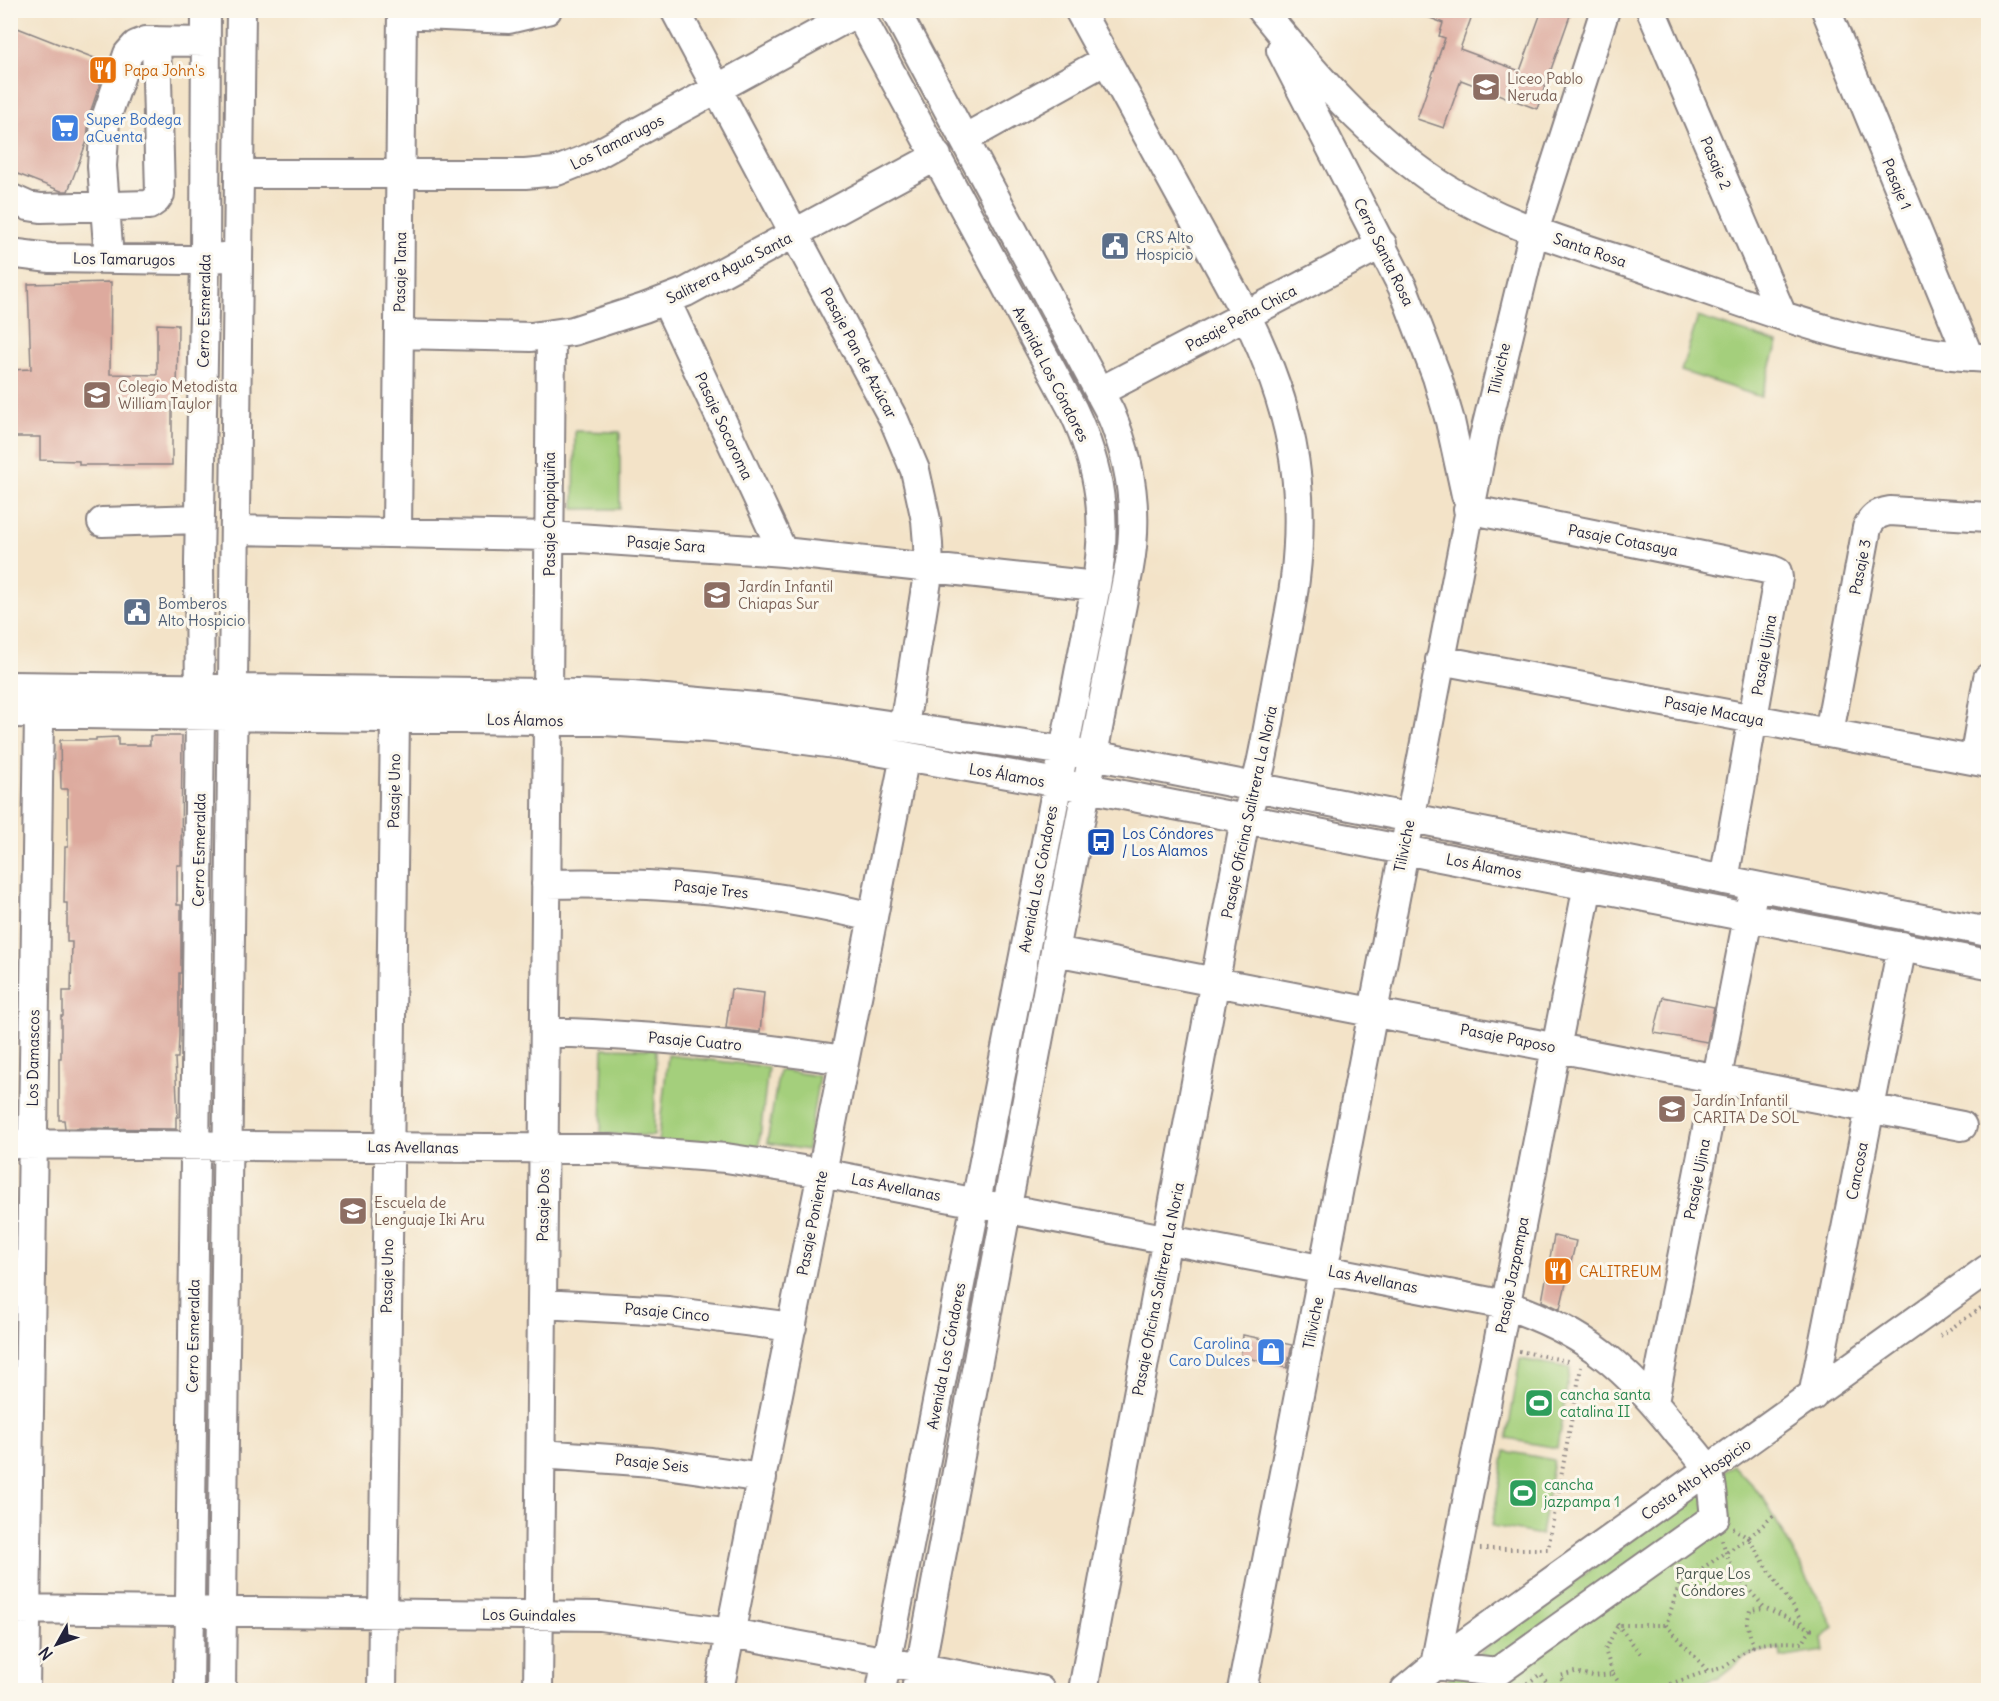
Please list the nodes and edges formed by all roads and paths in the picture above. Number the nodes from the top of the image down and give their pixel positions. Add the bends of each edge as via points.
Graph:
1 (206, 10) edge
2 (241, 10) edge
3 (547, 10) edge
4 (675, 10) edge
5 (895, 10) edge
6 (1079, 10) edge
7 (1261, 10) edge
8 (1605, 10) edge
9 (1651, 10) edge
10 (1826, 10) edge
11 (859, 11) edge
12 (402, 12) edge
13 (156, 41) junction
14 (206, 42) junction
15 (1106, 60) junction
16 (717, 89) junction
17 (206, 124) junction
18 (964, 139) junction
19 (937, 156) junction
20 (239, 174) junction
21 (401, 175) junction
22 (10, 198) edge
23 (105, 207) junction
24 (1534, 231) junction
25 (795, 234) junction
26 (1382, 244) junction
27 (10, 253) edge
28 (237, 256) junction
29 (205, 258) junction
30 (109, 259) junction
31 (666, 301) junction
32 (1246, 315) junction
33 (1782, 315) junction
34 (399, 334) junction
35 (551, 336) junction
36 (1979, 358) edge
37 (1099, 392) junction
38 (1468, 509) junction
39 (1989, 517) edge
40 (200, 519) junction
41 (102, 522) dead end
42 (235, 530) junction
43 (397, 533) junction
44 (549, 536) junction
45 (783, 552) junction
46 (199, 561) junction
47 (235, 561) junction
48 (929, 568) junction
49 (1777, 572) joint
50 (1096, 586) junction
51 (234, 602) junction
52 (199, 604) junction
53 (1440, 660) junction
54 (1989, 678) edge
55 (10, 686) edge
56 (233, 688) junction
57 (200, 702) junction
58 (548, 707) junction
59 (10, 713) edge
60 (39, 714) junction
61 (232, 716) junction
62 (395, 718) junction
63 (1754, 719) junction
64 (904, 726) junction
65 (1829, 733) junction
66 (1063, 750) junction
67 (1093, 755) junction
68 (904, 756) junction
69 (1981, 761) edge
70 (1057, 784) junction
71 (1087, 788) junction
72 (1257, 788) junction
73 (1410, 818) junction
74 (1245, 819) junction
75 (1403, 850) junction
76 (1724, 880) junction
77 (546, 884) junction
78 (1588, 885) junction
79 (1754, 886) junction
80 (873, 916) junction
81 (1748, 916) junction
82 (1989, 932) edge
83 (1902, 946) junction
84 (1055, 951) junction
85 (1989, 964) edge
86 (1215, 982) junction
87 (1372, 1012) junction
88 (545, 1032) junction
89 (1556, 1048) junction
90 (844, 1060) junction
91 (1717, 1078) junction
92 (1870, 1108) junction
93 (1962, 1126) dead end
94 (21, 1144) edge
95 (196, 1145) junction
96 (227, 1146) junction
97 (389, 1147) junction
98 (544, 1149) junction
99 (822, 1173) junction
100 (976, 1202) junction
101 (1007, 1208) junction
102 (1167, 1239) junction
103 (1989, 1269) edge
104 (1323, 1270) junction
105 (542, 1304) junction
106 (1506, 1305) junction
107 (792, 1327) junction
108 (1498, 1346) junction
109 (1571, 1362) dead end
110 (1581, 1364) dead end
111 (1812, 1396) junction
112 (1654, 1402) junction
113 (541, 1454) junction
114 (1708, 1470) junction
115 (762, 1478) junction
116 (1773, 1516) dead end
117 (1715, 1517) junction
118 (1458, 1550) junction
119 (1726, 1552) junction
120 (1598, 1600) junction
121 (1764, 1607) junction
122 (18, 1609) edge
123 (190, 1611) junction
124 (222, 1611) junction
125 (383, 1613) junction
126 (539, 1615) junction
127 (1618, 1625) junction
128 (1666, 1625) junction
129 (1805, 1626) junction
130 (731, 1633) junction
131 (1753, 1647) junction
132 (1643, 1657) dead end
133 (887, 1662) junction
134 (1435, 1665) junction
135 (1707, 1671) junction
136 (1613, 1674) junction
137 (919, 1679) edge
138 (1551, 1689) edge
139 (25, 1690) edge
140 (189, 1690) edge
141 (221, 1690) edge
142 (382, 1690) edge
143 (538, 1690) edge
144 (719, 1690) edge
145 (881, 1690) edge
146 (1041, 1690) edge
147 (1083, 1690) edge
148 (1242, 1690) edge
149 (1405, 1690) edge
150 (1517, 1690) edge
151 (1568, 1690) edge
152 (1624, 1690) edge
153 (1660, 1690) edge

1 - 14 street, Cerro Esmeralda
2 - 20 street, Cerro Esmeralda
3 - 12 street via 509,19
4 - 16 street, Pasaje Pan de Azúcar
5 - 18 street, Avenida Los Cóndores
6 - 15 street, Pasaje Oficina Salitrera La Noria
7 - 24 street, Santa Rosa via 1318,75 1403,157 1471,203
7 - 26 street, Cerro Santa Rosa
8 - 24 street, Tiliviche
9 - 33 street, Pasaje 2
10 - 36 street, Pasaje 1
11 - 16 street, Los Tamarugos
11 - 19 street, Avenida Los Cóndores
12 - 21 street, Pasaje Tana
13 - 14 street
13 - 23 street via 141,42 131,48 105,121
13 - 23 street via 160,194 149,206
14 - 17 street, Cerro Esmeralda
15 - 18 street
15 - 32 street, Pasaje Oficina Salitrera La Noria
16 - 21 street, Los Tamarugos via 592,157 557,171
16 - 25 street, Pasaje Pan de Azúcar
17 - 20 street via 222,157
17 - 29 street, Cerro Esmeralda
18 - 37 street, Avenida Los Cóndores
19 - 25 street, Salitrera Agua Santa
19 - 50 street, Avenida Los Cóndores via 1073,410 1090,452 1101,496 1102,543
20 - 21 street, Los Tamarugos
20 - 28 street, Cerro Esmeralda
21 - 34 street, Pasaje Tana
22 - 23 street via 41,208
23 - 30 street
24 - 33 street, Santa Rosa
24 - 38 street, Tiliviche
25 - 31 street, Salitrera Agua Santa
25 - 48 street, Pasaje Pan de Azúcar via 905,444 921,496
26 - 32 street, Pasaje Peña Chica
26 - 38 street, Cerro Santa Rosa via 1437,377 1461,465
27 - 30 street, Los Tamarugos
28 - 29 street, Los Tamarugos
28 - 42 street, Cerro Esmeralda
29 - 30 street, Los Tamarugos
29 - 40 street, Cerro Esmeralda
31 - 35 street, Salitrera Agua Santa
31 - 45 street, Pasaje Socoroma
32 - 37 street, Pasaje Peña Chica
32 - 72 street, Pasaje Oficina Salitrera La Noria via 1270,365 1288,421 1295,453 1299,526 1295,582
33 - 36 street, Santa Rosa via 1877,344
34 - 35 street, Salitrera Agua Santa
34 - 43 street, Pasaje Tana
35 - 44 street, Pasaje Chapiquiña
37 - 67 street, Avenida Los Cóndores via 1126,454 1135,522
38 - 49 street, Pasaje Cotasaya
38 - 53 street, Tiliviche
39 - 65 street, Pasaje 3 via 1890,511 1870,521
40 - 41 street
40 - 46 street, Cerro Esmeralda
42 - 43 street, Pasaje Sara
42 - 47 street, Cerro Esmeralda
43 - 44 street, Pasaje Sara
44 - 45 street, Pasaje Sara
44 - 58 street, Pasaje Chapiquiña
45 - 48 street, Pasaje Sara
46 - 47 street
46 - 52 street, Cerro Esmeralda
47 - 51 street, Cerro Esmeralda
48 - 50 street, Pasaje Sara
48 - 64 street, Pasaje Pan de Azúcar
49 - 63 street, Pasaje Ujina
50 - 66 street, Avenida Los Cóndores
51 - 52 street
51 - 56 street, Cerro Esmeralda
52 - 57 street, Cerro Esmeralda
53 - 63 street, Pasaje Macaya
53 - 73 street, Tiliviche
54 - 69 street
55 - 57 street, Los Álamos
56 - 57 street, Los Álamos
56 - 58 street, Los Álamos
56 - 61 street, Cerro Esmeralda
57 - 60 street, Los Álamos
57 - 61 street, Los Álamos
57 - 95 street, Cerro Esmeralda
58 - 62 street, Los Álamos
58 - 64 street, Los Álamos via 716,702
58 - 68 street, Los Álamos via 626,722 779,735
58 - 77 street, Pasaje Dos
59 - 60 street, Los Álamos
60 - 94 street, Los Damascos
61 - 62 street, Los Álamos
61 - 96 street, Cerro Esmeralda
62 - 97 street, Pasaje Uno
63 - 65 street, Pasaje Macaya
63 - 76 street, Pasaje Ujina
64 - 66 street, Los Álamos
65 - 69 street, Pasaje Macaya
66 - 67 street, Los Álamos
66 - 70 street, Avenida Los Cóndores
67 - 71 street, Avenida Los Cóndores
67 - 72 street, Los Álamos
68 - 70 street, Los Álamos
68 - 80 street, Pasaje Poniente
70 - 71 street, Los Álamos
70 - 100 street, Avenida Los Cóndores
71 - 74 street, Los Álamos
71 - 84 street, Avenida Los Cóndores
72 - 73 street, Los Álamos
72 - 74 street, Pasaje Oficina Salitrera La Noria
73 - 75 street, Tiliviche
73 - 76 street, Los Álamos
74 - 75 street, Los Álamos
74 - 86 street, Pasaje Oficina Salitrera La Noria
75 - 78 street, Los Álamos
75 - 87 street, Tiliviche
76 - 79 street, Los Álamos
77 - 80 street, Pasaje Tres via 704,888
77 - 88 street, Pasaje Dos
78 - 81 street, Los Álamos
78 - 89 street, Pasaje Jazpampa
79 - 81 street, Pasaje Ujina
79 - 82 street, Los Álamos
80 - 90 street, Pasaje Poniente
81 - 83 street, Los Álamos
81 - 91 street, Pasaje Ujina
83 - 85 street, Los Álamos
83 - 92 street, Cancosa
84 - 86 street, Pasaje Paposo
84 - 101 street, Avenida Los Cóndores
86 - 87 street, Pasaje Paposo
86 - 102 street, Pasaje Oficina Salitrera La Noria
87 - 89 street, Pasaje Paposo
87 - 104 street, Tiliviche
88 - 90 street, Pasaje Cuatro via 688,1040
88 - 98 street, Pasaje Dos
89 - 91 street, Pasaje Paposo
89 - 106 street, Pasaje Jazpampa
90 - 99 street, Pasaje Poniente
91 - 92 street, Pasaje Paposo
91 - 112 street, Pasaje Ujina
92 - 93 street, Pasaje Paposo
92 - 111 street, Cancosa
94 - 95 street, Las Avellanas
94 - 122 street, Los Damascos
95 - 96 street, Las Avellanas
95 - 123 street, Cerro Esmeralda
96 - 97 street, Las Avellanas
96 - 124 street, Cerro Esmeralda
97 - 98 street, Las Avellanas
97 - 125 street, Pasaje Uno
98 - 99 street, Las Avellanas via 609,1149 726,1158
98 - 105 street, Pasaje Dos
99 - 100 street, Las Avellanas
99 - 107 street, Pasaje Poniente
100 - 101 street, Las Avellanas
100 - 133 street, Avenida Los Cóndores
101 - 102 street, Las Avellanas
101 - 137 street, Avenida Los Cóndores
102 - 104 street, Las Avellanas
102 - 147 street, Pasaje Oficina Salitrera La Noria
103 - 111 street, Costa Alto Hospicio
104 - 106 street, Las Avellanas
104 - 148 street, Tiliviche
105 - 107 street, Pasaje Cinco via 668,1311
105 - 113 street, Pasaje Dos
106 - 108 street, Pasaje Jazpampa
106 - 112 street, Las Avellanas via 1582,1340 1609,1358
107 - 115 street, Pasaje Poniente
108 - 109 path
108 - 118 street, Pasaje Jazpampa
110 - 118 path via 1548,1548
111 - 114 street, Costa Alto Hospicio
112 - 114 street, Las Avellanas
113 - 115 street, Pasaje Seis via 652,1462
113 - 126 street, Pasaje Dos
114 - 117 street
114 - 134 street, Costa Alto Hospicio
115 - 130 street, Pasaje Poniente
116 - 129 path via 1748,1538
117 - 119 path
117 - 120 street
118 - 134 street, Pasaje Jazpampa
119 - 121 path via 1732,1570
119 - 128 path via 1680,1583
120 - 127 path
120 - 134 street via 1497,1672
121 - 129 path
121 - 131 path via 1750,1610 1747,1623
122 - 123 street, Los Guindales
122 - 139 street, Los Damascos
123 - 124 street, Los Guindales
123 - 140 street, Cerro Esmeralda
124 - 125 street, Los Guindales
124 - 141 street, Cerro Esmeralda
125 - 126 street, Los Guindales
125 - 142 street, Pasaje Uno
126 - 130 street, Los Guindales via 600,1616
126 - 143 street, Pasaje Dos
127 - 128 path
127 - 132 path
127 - 136 path via 1605,1650
128 - 135 path
129 - 131 path via 1811,1629 1803,1643
130 - 133 street, Los Guindales
130 - 144 street, Pasaje Poniente
131 - 135 path via 1724,1669
133 - 137 street, Los Guindales
133 - 145 street, Avenida Los Cóndores
134 - 149 street, Costa Alto Hospicio
135 - 153 path
136 - 151 path via 1593,1676 1575,1672 1560,1676
136 - 152 path
137 - 146 street, Los Guindales
138 - 150 path via 1541,1674

